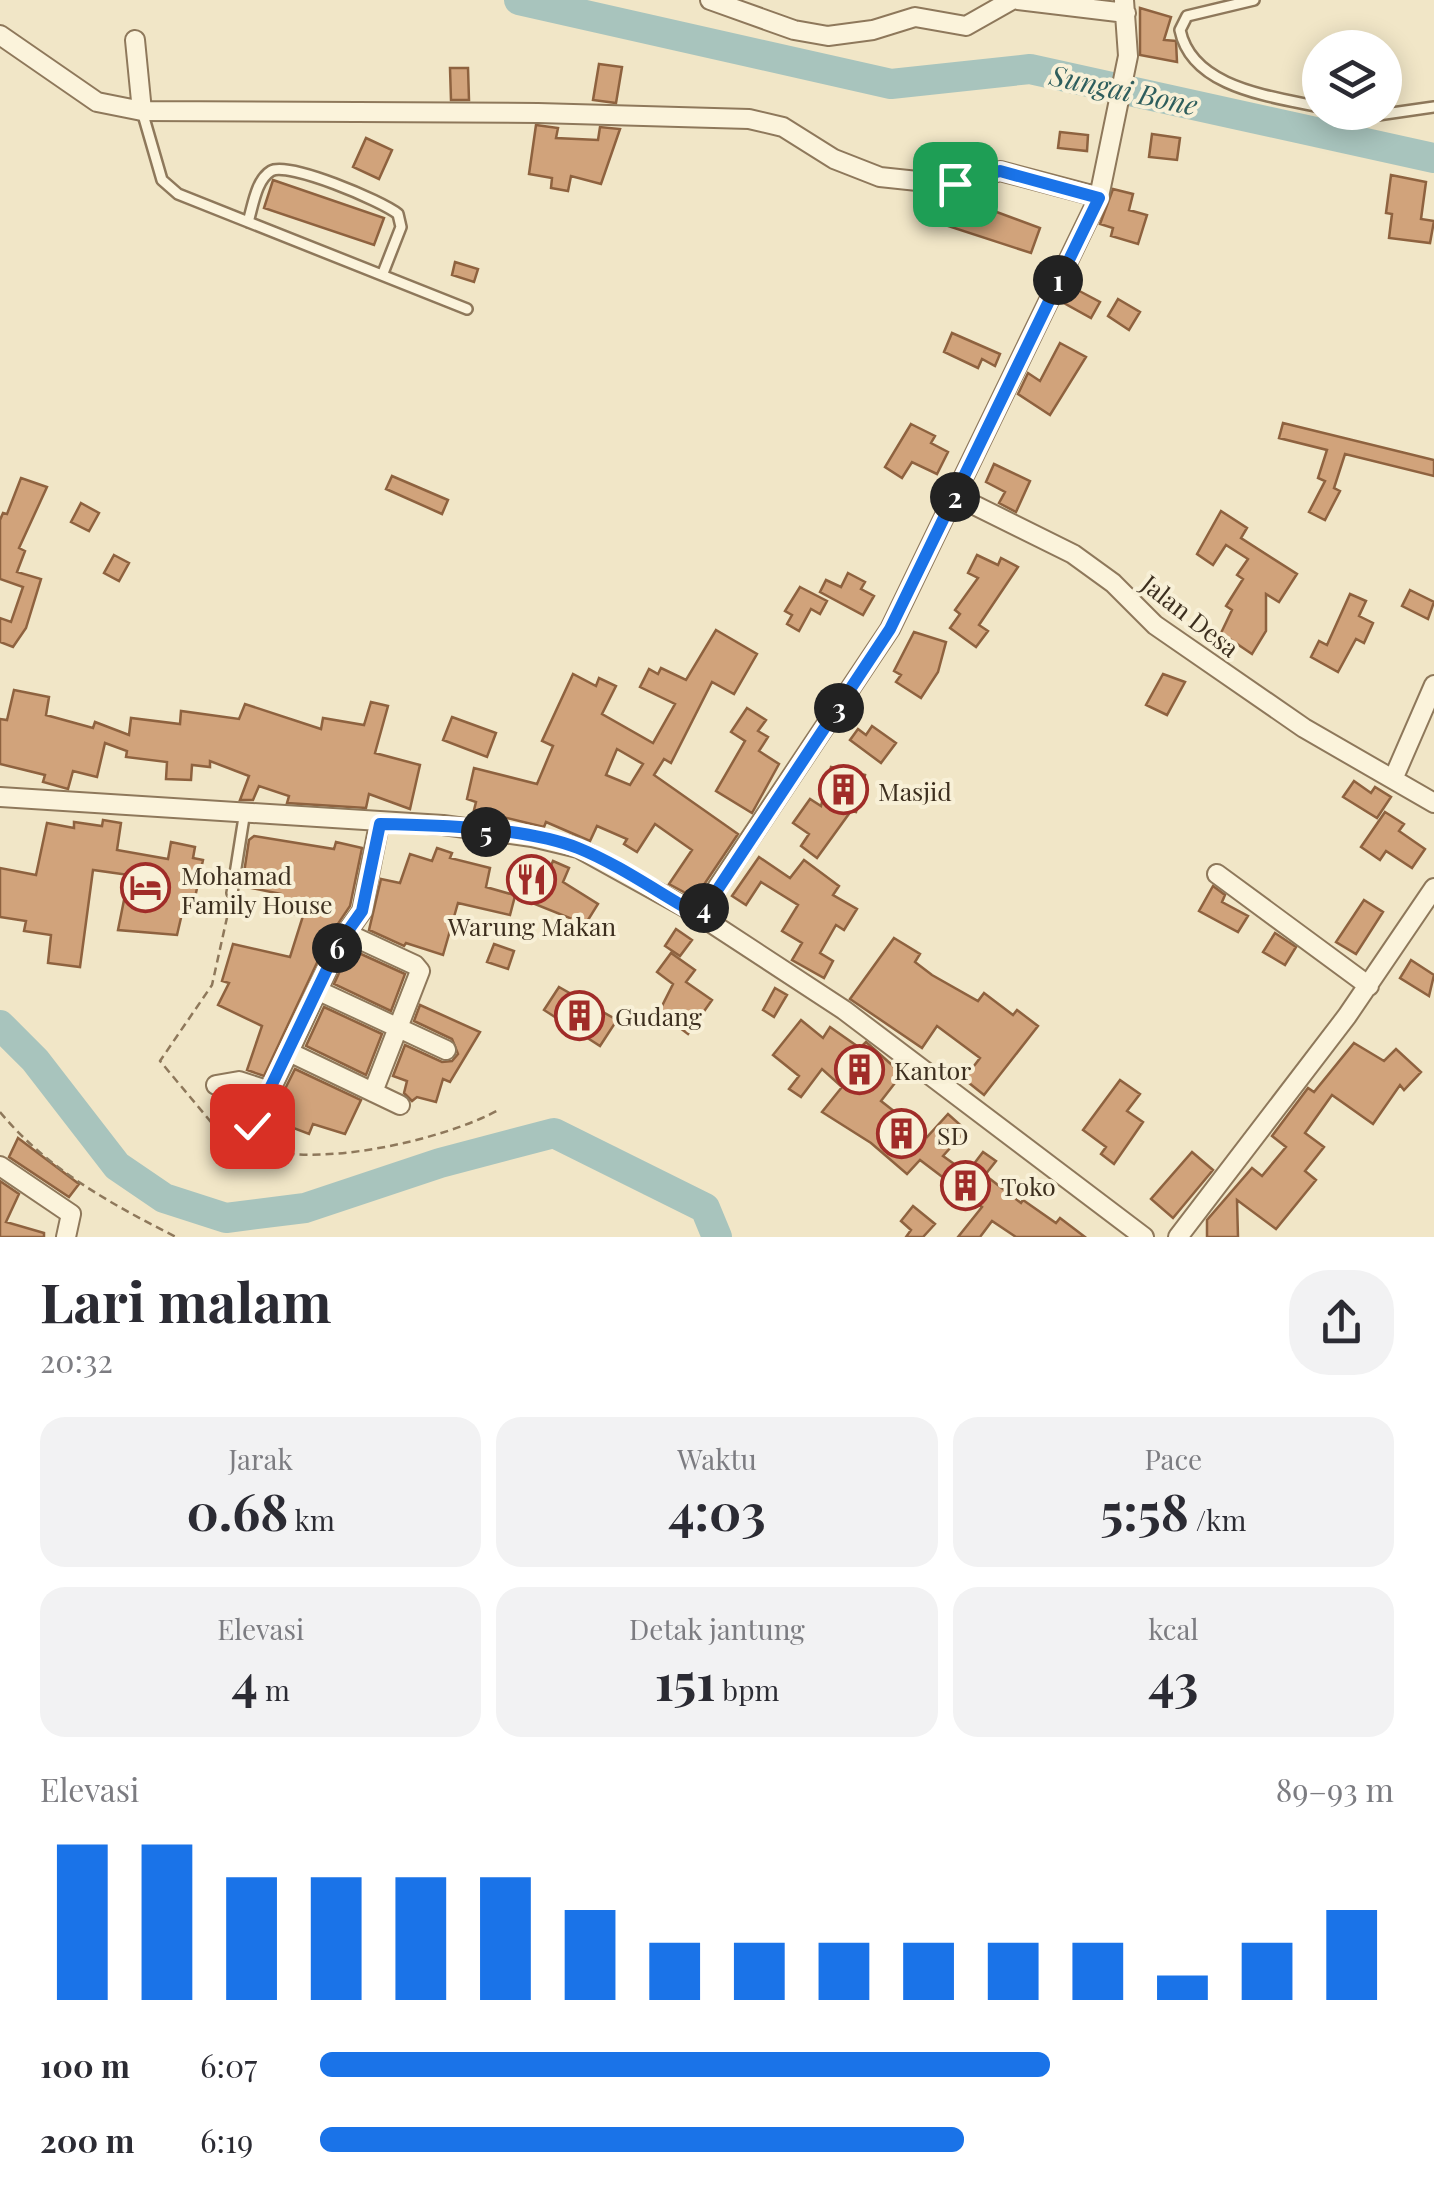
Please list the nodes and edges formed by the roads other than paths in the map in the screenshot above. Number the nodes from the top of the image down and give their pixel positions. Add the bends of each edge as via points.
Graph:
1 (710, 0) edge
2 (1254, 0) edge
3 (1002, 6) edge
4 (1125, 7) edge
5 (0, 35) edge
6 (135, 40) dead end
7 (1302, 101) edge
8 (1434, 107) edge
9 (142, 111) junction
10 (1402, 112) edge
11 (1099, 198) junction
12 (248, 222) junction
13 (383, 273) junction
14 (467, 309) dead end
15 (956, 496) junction
16 (1434, 685) edge
17 (1394, 777) junction
18 (0, 797) edge
19 (1434, 802) edge
20 (245, 812) junction
21 (380, 824) junction
22 (1217, 874) dead end
23 (1434, 888) edge
24 (232, 893) dead end
25 (700, 916) junction
26 (346, 934) junction
27 (1369, 986) junction
28 (319, 991) junction
29 (398, 1030) junction
30 (446, 1050) dead end
31 (289, 1052) junction
32 (216, 1085) dead end
33 (270, 1091) junction
34 (373, 1092) junction
35 (400, 1104) dead end
36 (252, 1126) dead end
37 (0, 1166) edge
38 (66, 1237) edge
39 (1144, 1237) edge
40 (1178, 1237) edge

1 - 3 street via 828,36 915,17 966,26
2 - 7 lane via 1187,16 1180,30 1191,60 1223,80
3 - 4 street
4 - 11 street via 1128,56
5 - 9 street via 97,102
6 - 9 street
8 - 10 lane
9 - 11 street via 748,119 783,127 834,160 880,178 955,184 1000,171
9 - 12 lane via 168,186
11 - 15 street
12 - 13 lane
12 - 13 lane via 268,173 288,168 310,176 398,214 401,227
13 - 14 lane
15 - 17 street, Jalan Desa via 1073,554 1155,625 1289,718
15 - 25 street via 890,629
16 - 17 street
17 - 19 street, Jalan Desa
18 - 20 street
20 - 21 street
20 - 24 lane
21 - 25 street via 442,825 578,848
21 - 26 street via 365,901
22 - 27 street
23 - 27 street
25 - 39 street via 844,1010
26 - 28 street
26 - 29 street via 419,968
27 - 40 street
28 - 29 street
28 - 31 street
29 - 30 street
29 - 34 street
31 - 33 street
31 - 34 street
32 - 33 street via 239,1080
33 - 36 street
34 - 35 street
37 - 38 street via 71,1214

